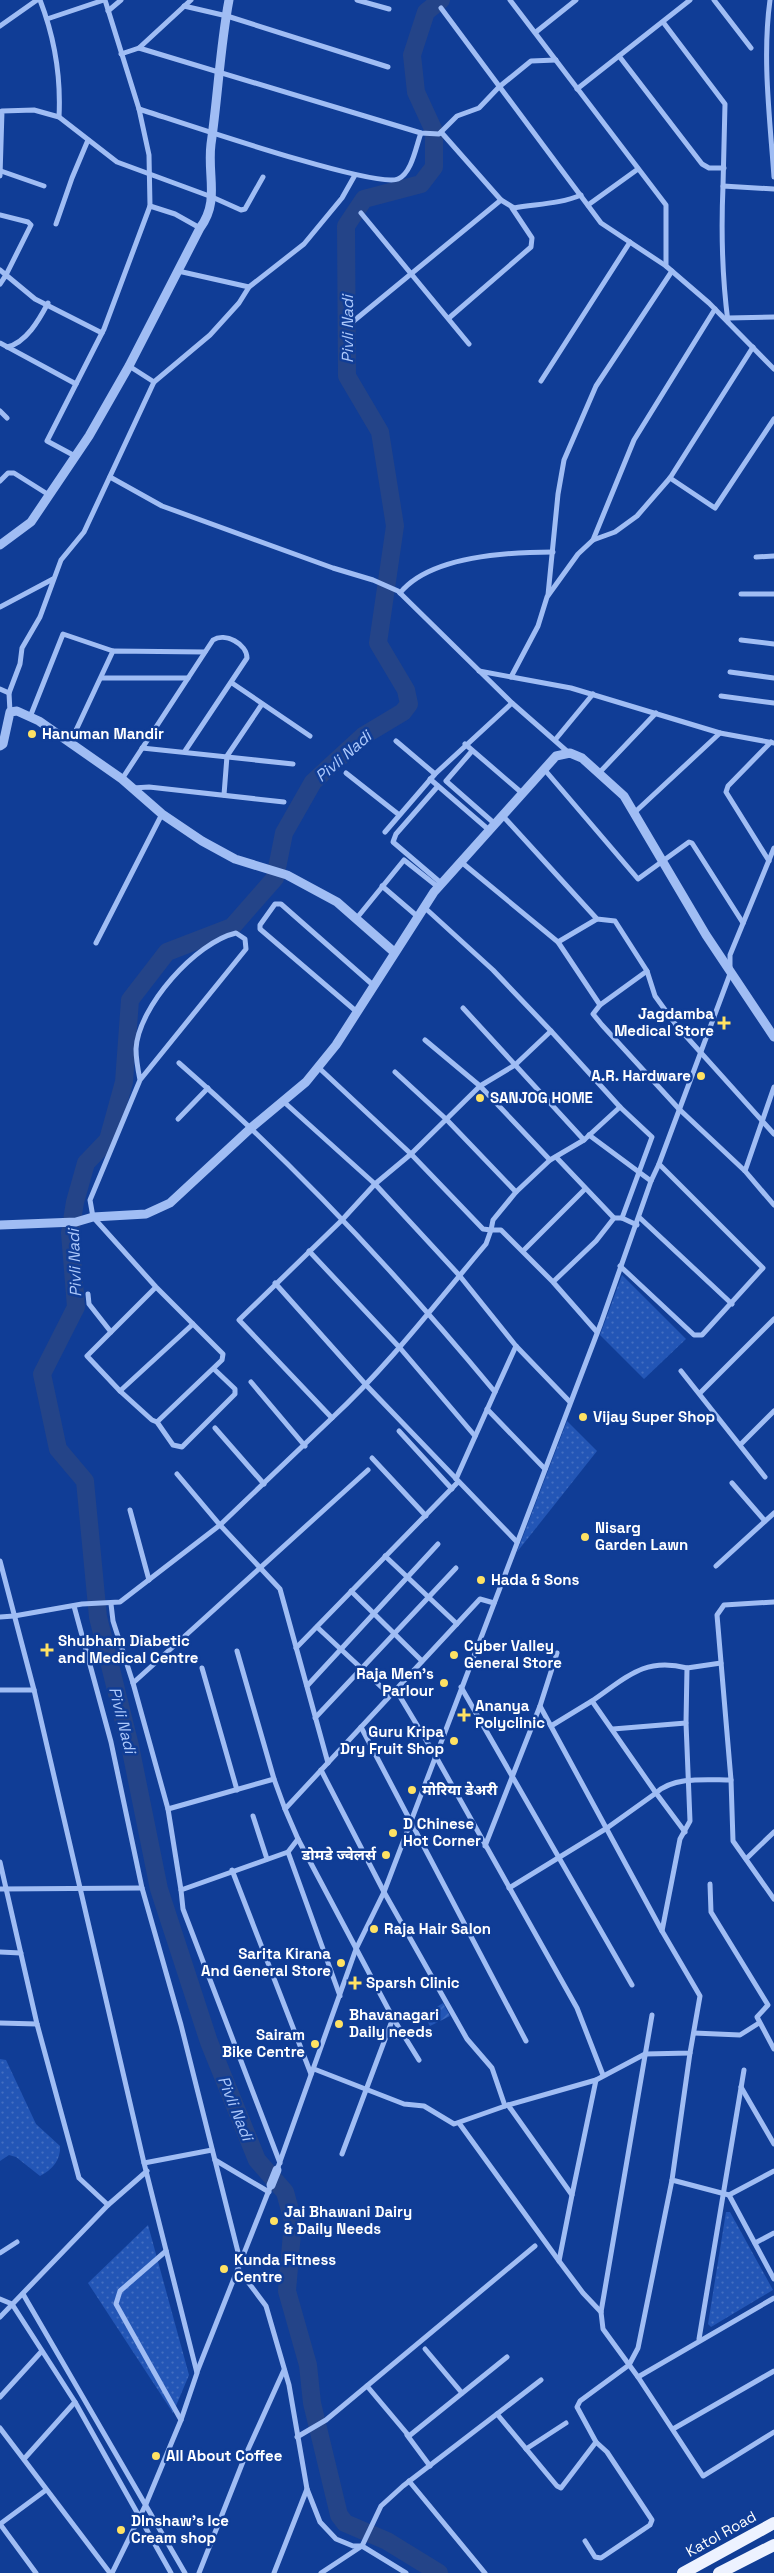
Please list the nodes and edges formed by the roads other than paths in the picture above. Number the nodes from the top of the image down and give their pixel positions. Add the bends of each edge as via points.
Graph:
1 (38, 0) edge
2 (104, 0) edge
3 (121, 0) edge
4 (190, 0) edge
5 (230, 0) edge
6 (357, 0) edge
7 (510, 0) edge
8 (576, 0) edge
9 (690, 0) edge
10 (714, 0) edge
11 (770, 0) edge
12 (184, 6) junction
13 (441, 8) dead end
14 (389, 9) dead end
15 (108, 11) junction
16 (226, 16) junction
17 (47, 19) junction
18 (663, 22) junction
19 (0, 26) edge
20 (536, 32) junction
21 (138, 48) junction
22 (751, 48) dead end
23 (121, 54) junction
24 (619, 56) junction
25 (556, 60) junction
26 (388, 67) dead end
27 (768, 70) junction
28 (221, 71) junction
29 (774, 71) edge
30 (499, 87) junction
31 (577, 89) junction
32 (139, 109) junction
33 (1, 111) edge
34 (59, 117) junction
35 (214, 131) junction
36 (423, 133) junction
37 (438, 133) junction
38 (88, 140) junction
39 (724, 168) junction
40 (638, 169) junction
41 (1, 173) edge
42 (151, 174) junction
43 (355, 175) junction
44 (263, 177) dead end
45 (774, 177) edge
46 (44, 186) dead end
47 (723, 186) junction
48 (774, 189) edge
49 (581, 195) junction
50 (212, 197) junction
51 (501, 200) junction
52 (588, 205) junction
53 (150, 206) junction
54 (512, 208) junction
55 (361, 213) dead end
56 (0, 215) edge
57 (56, 224) dead end
58 (200, 228) junction
59 (630, 242) junction
60 (666, 266) junction
61 (0, 270) edge
62 (178, 271) junction
63 (672, 271) junction
64 (412, 273) junction
65 (6, 275) junction
66 (0, 284) edge
67 (249, 287) junction
68 (48, 303) junction
69 (715, 309) junction
70 (774, 317) edge
71 (449, 318) junction
72 (728, 320) junction
73 (350, 324) dead end
74 (102, 332) junction
75 (0, 343) edge
76 (469, 344) dead end
77 (6, 347) junction
78 (754, 347) junction
79 (129, 366) junction
80 (774, 369) edge
81 (541, 381) dead end
82 (154, 382) junction
83 (76, 384) junction
84 (0, 411) edge
85 (7, 418) dead end
86 (774, 419) edge
87 (75, 456) junction
88 (110, 478) junction
89 (670, 478) junction
90 (0, 481) edge
91 (49, 495) junction
92 (593, 540) junction
93 (0, 546) edge
94 (553, 552) junction
95 (774, 556) edge
96 (756, 557) dead end
97 (53, 579) junction
98 (399, 592) junction
99 (741, 594) dead end
100 (774, 594) edge
101 (547, 597) junction
102 (0, 607) edge
103 (741, 640) dead end
104 (774, 644) edge
105 (113, 650) junction
106 (205, 652) junction
107 (478, 671) junction
108 (730, 672) dead end
109 (511, 677) junction
110 (102, 678) junction
111 (188, 678) junction
112 (774, 678) edge
113 (232, 683) junction
114 (0, 689) edge
115 (9, 694) junction
116 (593, 694) junction
117 (721, 696) dead end
118 (512, 703) junction
119 (774, 703) edge
120 (262, 704) junction
121 (10, 712) junction
122 (656, 713) junction
123 (30, 717) junction
124 (720, 733) junction
125 (310, 736) dead end
126 (555, 740) junction
127 (396, 741) dead end
128 (70, 743) junction
129 (772, 743) edge
130 (466, 744) junction
131 (0, 746) edge
132 (142, 748) junction
133 (185, 751) junction
134 (472, 751) junction
135 (570, 753) junction
136 (228, 756) junction
137 (294, 764) dead end
138 (544, 769) junction
139 (346, 773) dead end
140 (598, 773) junction
141 (435, 774) junction
142 (122, 779) junction
143 (430, 779) junction
144 (438, 786) junction
145 (133, 788) junction
146 (522, 793) junction
147 (224, 795) junction
148 (284, 802) dead end
149 (634, 813) junction
150 (162, 814) junction
151 (398, 814) junction
152 (502, 815) junction
153 (492, 827) junction
154 (385, 832) dead end
155 (774, 848) edge
156 (460, 860) junction
157 (662, 860) junction
158 (769, 861) junction
159 (439, 885) junction
160 (382, 886) junction
161 (424, 907) junction
162 (418, 916) junction
163 (356, 918) junction
164 (597, 919) junction
165 (743, 923) junction
166 (558, 942) junction
167 (96, 943) dead end
168 (394, 952) junction
169 (647, 971) junction
170 (730, 974) junction
171 (373, 985) junction
172 (600, 1005) junction
173 (463, 1008) dead end
174 (357, 1012) junction
175 (551, 1031) junction
176 (774, 1037) edge
177 (425, 1040) dead end
178 (700, 1053) junction
179 (179, 1063) dead end
180 (515, 1065) junction
181 (318, 1067) junction
182 (394, 1072) dead end
183 (140, 1080) junction
184 (480, 1086) junction
185 (208, 1088) junction
186 (774, 1088) edge
187 (284, 1102) junction
188 (620, 1107) junction
189 (679, 1109) junction
190 (178, 1119) dead end
191 (762, 1119) junction
192 (446, 1120) junction
193 (252, 1127) junction
194 (774, 1134) edge
195 (589, 1135) junction
196 (584, 1140) junction
197 (411, 1154) junction
198 (553, 1159) junction
199 (659, 1164) junction
200 (744, 1171) junction
201 (639, 1174) junction
202 (651, 1181) junction
203 (375, 1184) junction
204 (585, 1189) junction
205 (516, 1192) junction
206 (774, 1205) edge
207 (93, 1217) junction
208 (614, 1218) junction
209 (622, 1218) junction
210 (640, 1218) junction
211 (342, 1220) junction
212 (0, 1225) edge
213 (637, 1225) junction
214 (490, 1230) junction
215 (309, 1251) junction
216 (523, 1251) junction
217 (620, 1266) junction
218 (460, 1275) junction
219 (553, 1282) junction
220 (275, 1283) junction
221 (156, 1287) junction
222 (88, 1294) dead end
223 (732, 1304) junction
224 (429, 1312) junction
225 (774, 1318) edge
226 (193, 1324) junction
227 (111, 1332) junction
228 (597, 1332) junction
229 (516, 1346) junction
230 (400, 1348) junction
231 (214, 1368) junction
232 (681, 1371) dead end
233 (250, 1382) dead end
234 (367, 1386) junction
235 (120, 1391) junction
236 (495, 1392) junction
237 (700, 1393) junction
238 (570, 1402) junction
239 (487, 1409) junction
240 (774, 1411) edge
241 (332, 1418) junction
242 (157, 1422) junction
243 (215, 1428) dead end
244 (399, 1430) dead end
245 (475, 1436) junction
246 (741, 1444) junction
247 (305, 1446) junction
248 (372, 1458) dead end
249 (545, 1469) junction
250 (368, 1470) dead end
251 (178, 1474) dead end
252 (765, 1477) dead end
253 (457, 1481) junction
254 (732, 1483) dead end
255 (264, 1484) junction
256 (452, 1489) junction
257 (130, 1510) dead end
258 (774, 1513) edge
259 (426, 1516) junction
260 (765, 1521) junction
261 (220, 1525) junction
262 (517, 1542) junction
263 (438, 1544) dead end
264 (385, 1556) junction
265 (0, 1561) edge
266 (716, 1566) dead end
267 (456, 1568) dead end
268 (260, 1569) junction
269 (407, 1577) junction
270 (149, 1580) junction
271 (351, 1591) junction
272 (428, 1596) junction
273 (774, 1602) edge
274 (494, 1603) junction
275 (111, 1604) junction
276 (74, 1606) junction
277 (374, 1614) junction
278 (14, 1616) junction
279 (0, 1617) edge
280 (457, 1624) junction
281 (316, 1627) junction
282 (394, 1633) junction
283 (296, 1648) junction
284 (340, 1648) junction
285 (237, 1651) dead end
286 (557, 1653) dead end
287 (422, 1661) junction
288 (720, 1663) junction
289 (202, 1668) dead end
290 (361, 1668) junction
291 (687, 1668) junction
292 (133, 1683) junction
293 (307, 1686) junction
294 (462, 1687) junction
295 (0, 1690) edge
296 (34, 1690) junction
297 (396, 1690) junction
298 (390, 1695) junction
299 (592, 1701) junction
300 (540, 1706) junction
301 (315, 1718) junction
302 (686, 1723) junction
303 (551, 1726) junction
304 (360, 1727) junction
305 (613, 1729) junction
306 (436, 1756) junction
307 (328, 1763) junction
308 (321, 1770) junction
309 (512, 1775) junction
310 (274, 1779) junction
311 (731, 1780) junction
312 (689, 1781) junction
313 (237, 1790) junction
314 (656, 1793) junction
315 (285, 1808) junction
316 (168, 1809) junction
317 (253, 1816) dead end
318 (410, 1823) junction
319 (607, 1828) junction
320 (685, 1832) junction
321 (774, 1832) edge
322 (298, 1839) junction
323 (485, 1846) junction
324 (288, 1852) junction
325 (560, 1858) junction
326 (267, 1859) junction
327 (746, 1859) junction
328 (0, 1862) edge
329 (232, 1870) junction
330 (710, 1884) dead end
331 (78, 1888) junction
332 (142, 1888) junction
333 (509, 1888) junction
334 (3, 1889) edge
335 (181, 1890) junction
336 (384, 1892) junction
337 (774, 1899) edge
338 (662, 1932) junction
339 (356, 1949) junction
340 (0, 1952) edge
341 (21, 1953) junction
342 (632, 1985) dead end
343 (340, 1996) junction
344 (767, 2008) junction
345 (774, 2008) edge
346 (652, 2014) dead end
347 (393, 2018) junction
348 (0, 2023) edge
349 (759, 2023) junction
350 (37, 2024) junction
351 (694, 2033) junction
352 (526, 2041) dead end
353 (774, 2049) edge
354 (690, 2053) junction
355 (646, 2054) junction
356 (419, 2060) dead end
357 (744, 2070) dead end
358 (313, 2071) junction
359 (603, 2075) junction
360 (596, 2080) junction
361 (741, 2087) junction
362 (365, 2090) junction
363 (506, 2105) junction
364 (459, 2123) junction
365 (774, 2144) edge
366 (212, 2150) junction
367 (342, 2154) dead end
368 (215, 2160) junction
369 (144, 2163) junction
370 (278, 2167) junction
371 (147, 2171) junction
372 (774, 2171) edge
373 (672, 2180) junction
374 (270, 2188) junction
375 (727, 2194) junction
376 (572, 2195) junction
377 (108, 2206) junction
378 (774, 2233) edge
379 (17, 2242) dead end
380 (755, 2243) junction
381 (535, 2246) dead end
382 (166, 2251) junction
383 (0, 2253) edge
384 (559, 2260) junction
385 (240, 2267) junction
386 (774, 2279) edge
387 (24, 2294) junction
388 (774, 2298) edge
389 (0, 2299) edge
390 (12, 2304) junction
391 (601, 2312) junction
392 (0, 2317) edge
393 (699, 2339) junction
394 (425, 2348) dead end
395 (41, 2352) junction
396 (507, 2357) dead end
397 (630, 2365) junction
398 (284, 2370) junction
399 (774, 2371) edge
400 (197, 2373) junction
401 (638, 2376) junction
402 (541, 2380) dead end
403 (367, 2386) junction
404 (462, 2393) junction
405 (0, 2397) edge
406 (75, 2402) junction
407 (497, 2414) junction
408 (181, 2420) junction
409 (566, 2423) dead end
410 (0, 2428) edge
411 (673, 2429) junction
412 (774, 2432) edge
413 (406, 2435) junction
414 (297, 2437) junction
415 (596, 2442) junction
416 (526, 2449) junction
417 (24, 2459) junction
418 (430, 2466) junction
419 (409, 2481) junction
420 (307, 2489) junction
421 (46, 2490) junction
422 (146, 2504) junction
423 (139, 2518) junction
424 (774, 2523) edge
425 (0, 2524) edge
426 (585, 2541) dead end
427 (774, 2545) edge
428 (362, 2546) junction
429 (36, 2573) edge
430 (111, 2573) edge
431 (171, 2573) edge
432 (185, 2573) edge
433 (199, 2573) edge
434 (274, 2573) edge
435 (321, 2573) edge
436 (406, 2573) edge
437 (485, 2573) edge
438 (683, 2573) edge
439 (719, 2573) edge

1 - 17 street
1 - 19 street
2 - 15 street
2 - 17 street
3 - 15 street
4 - 12 street
5 - 16 street
6 - 14 street
7 - 20 street
8 - 20 street
9 - 18 street
10 - 22 street
11 - 27 street via 766,26
12 - 16 street
12 - 21 street
13 - 30 street
15 - 23 street
16 - 26 street
16 - 28 street
17 - 34 street via 55,56
18 - 24 street
18 - 39 street via 725,104
20 - 25 street
21 - 23 street
21 - 28 street
23 - 32 street
24 - 31 street
24 - 39 street via 702,164 709,168
25 - 30 street via 531,61
25 - 31 street
27 - 29 street
27 - 45 street
28 - 35 street
28 - 36 street
30 - 37 street via 479,108 457,116
30 - 49 street
31 - 40 street
32 - 35 street
32 - 42 street
33 - 34 street via 34,110
33 - 41 street
34 - 38 street
35 - 43 street
35 - 50 street
36 - 37 street
36 - 43 street via 408,170 401,178 386,181
37 - 51 street
38 - 42 street via 117,162
38 - 57 street
39 - 47 street
40 - 52 street
40 - 60 street via 666,206
41 - 46 street
42 - 50 street
42 - 53 street
43 - 67 street via 342,198 304,244
44 - 50 street via 243,210
47 - 48 street
47 - 72 street via 723,287
49 - 52 street
49 - 54 street via 564,202
50 - 58 street via 210,215
51 - 54 street
51 - 64 street
52 - 59 street via 601,223
53 - 58 street via 175,214
53 - 74 street
54 - 71 street via 532,238 531,247
55 - 64 street
56 - 65 street via 31,225
58 - 62 street
59 - 60 street
59 - 81 street
60 - 63 street
61 - 65 street
62 - 67 street
62 - 79 street
63 - 69 street
63 - 94 street via 596,386 564,460
64 - 71 street
64 - 73 street
65 - 66 street
65 - 68 street via 35,299
67 - 82 street via 210,335
68 - 74 street
68 - 77 street via 24,337
69 - 72 street
69 - 92 street via 634,440
70 - 72 street
71 - 76 street
72 - 78 street
74 - 83 street
75 - 77 street
77 - 83 street
78 - 80 street
78 - 89 street
79 - 82 street
79 - 87 street
82 - 88 street
83 - 87 street via 47,441
84 - 85 street
86 - 89 street via 715,508
87 - 91 street
88 - 97 street via 84,532 61,560
88 - 98 street via 162,506
89 - 92 street via 637,516 615,532
90 - 91 street via 8,473 14,473
91 - 93 street via 31,522
92 - 101 street via 578,554
94 - 98 street via 509,552 468,560 416,577
94 - 101 street
95 - 96 street
97 - 102 street
97 - 115 street via 40,617 22,648
98 - 107 street
99 - 100 street
101 - 109 street via 538,626
103 - 104 street
105 - 106 street
105 - 110 street
105 - 123 street via 63,634
106 - 111 street
106 - 113 street via 213,640 222,637 242,647 247,658
107 - 109 street
107 - 118 street
108 - 112 street
109 - 116 street
110 - 111 street
110 - 128 street
111 - 132 street
113 - 120 street
113 - 133 street
114 - 115 street
115 - 121 street
116 - 122 street
116 - 126 street
117 - 119 street
118 - 126 street
118 - 130 street
120 - 125 street
120 - 136 street
121 - 123 street via 17,710
121 - 131 street
122 - 124 street
122 - 140 street
123 - 128 street
124 - 129 street
124 - 149 street
126 - 135 street
127 - 141 street
128 - 142 street
129 - 158 street via 728,786 726,792
130 - 134 street
130 - 141 street
132 - 133 street
132 - 142 street
133 - 136 street
134 - 146 street
134 - 153 street via 446,781
135 - 138 street via 556,756
135 - 140 street via 582,758
136 - 137 street
136 - 147 street
138 - 146 street
138 - 157 street via 636,878 640,880
139 - 151 street
140 - 149 street via 624,796
141 - 143 street
142 - 145 street
143 - 144 street
143 - 151 street
144 - 153 street
144 - 159 street via 396,834 393,842
145 - 147 street
145 - 150 street
146 - 152 street
147 - 148 street
149 - 157 street
150 - 163 street via 236,859 287,875 337,902
150 - 167 street
151 - 154 street
152 - 153 street
152 - 164 street
153 - 156 street
155 - 158 street
156 - 159 street
156 - 166 street
157 - 165 street via 692,842
157 - 170 street
158 - 165 street
159 - 160 street via 404,860
159 - 161 street
160 - 162 street
160 - 163 street
161 - 162 street
161 - 175 street via 493,970
162 - 168 street
163 - 168 street
164 - 166 street
164 - 169 street via 615,921
165 - 170 street via 730,955
166 - 172 street
168 - 171 street
169 - 172 street
169 - 178 street via 656,996
170 - 176 street
170 - 178 street
171 - 174 street
171 - 174 street via 281,904 276,904 260,924 260,929
172 - 189 street via 592,1014
173 - 180 street
174 - 181 street via 336,1046
175 - 180 street
175 - 188 street
177 - 184 street
178 - 189 street
178 - 191 street
179 - 185 street
180 - 184 street
180 - 196 street
181 - 187 street
181 - 197 street
182 - 192 street
183 - 183 street via 136,1048 142,1025 172,978 223,936 236,933 245,939 246,949
183 - 207 street via 96,1182 90,1200
184 - 192 street
184 - 198 street
185 - 190 street
185 - 193 street
186 - 191 street
187 - 193 street
187 - 203 street
188 - 195 street
188 - 201 street via 652,1137
189 - 199 street
189 - 200 street
191 - 194 street
191 - 200 street
192 - 197 street
192 - 205 street
193 - 207 street via 170,1203 146,1214
193 - 211 street
195 - 196 street
195 - 201 street
196 - 198 street
197 - 203 street
197 - 214 street via 483,1229
198 - 204 street
198 - 205 street
199 - 202 street
199 - 223 street via 762,1266 761,1272
200 - 206 street
201 - 202 street
201 - 209 street
202 - 210 street
203 - 211 street
203 - 218 street
204 - 208 street
204 - 216 street
205 - 214 street via 493,1220
207 - 212 street via 76,1222
207 - 221 street
208 - 209 street
208 - 219 street via 596,1241
209 - 213 street
210 - 213 street
210 - 223 street
211 - 215 street
211 - 224 street
213 - 217 street
214 - 216 street via 501,1230
214 - 218 street via 486,1244
215 - 220 street
215 - 230 street
216 - 219 street
217 - 223 street via 694,1335 702,1335
217 - 228 street
218 - 224 street
218 - 229 street
219 - 228 street
220 - 234 street
220 - 241 street via 239,1320
221 - 226 street
221 - 227 street
222 - 227 street via 88,1304
224 - 230 street
224 - 236 street
225 - 237 street
226 - 231 street via 223,1354
226 - 235 street
227 - 235 street via 87,1356
228 - 238 street
229 - 236 street
229 - 238 street
230 - 234 street
230 - 245 street
231 - 242 street
231 - 242 street via 235,1389 235,1394 182,1447 173,1445
232 - 237 street
233 - 247 street
234 - 241 street
234 - 253 street
235 - 242 street
236 - 239 street
237 - 246 street via 736,1443
238 - 249 street
239 - 245 street
239 - 249 street
240 - 246 street
241 - 247 street
243 - 255 street
244 - 256 street
245 - 253 street
246 - 252 street
247 - 255 street
248 - 259 street
249 - 262 street
250 - 268 street
251 - 261 street
253 - 256 street
253 - 262 street
254 - 260 street
255 - 261 street
256 - 259 street
257 - 270 street
258 - 260 street
259 - 264 street
260 - 266 street
261 - 268 street
261 - 270 street
262 - 274 street
263 - 269 street
264 - 269 street
264 - 271 street
265 - 278 street
267 - 272 street
268 - 283 street via 280,1589
268 - 292 street
269 - 272 street
269 - 277 street
270 - 275 street via 120,1602
271 - 277 street
271 - 281 street
272 - 280 street
272 - 282 street
273 - 288 street via 724,1605 720,1609 717,1615
274 - 280 street via 480,1599
274 - 294 street
275 - 276 street
275 - 292 street via 113,1621
276 - 278 street
276 - 332 street via 111,1742
277 - 282 street
277 - 284 street
278 - 279 street
278 - 296 street
280 - 287 street
281 - 283 street
281 - 284 street
282 - 287 street
282 - 290 street
283 - 293 street
284 - 290 street
284 - 293 street
285 - 310 street
286 - 300 street
287 - 297 street
288 - 291 street
288 - 311 street
289 - 313 street
290 - 298 street
290 - 301 street
291 - 299 street via 648,1665
291 - 302 street
292 - 316 street
293 - 301 street
294 - 306 street
294 - 309 street
295 - 296 street
296 - 331 street
297 - 298 street
297 - 306 street
298 - 304 street
299 - 303 street
299 - 305 street
300 - 303 street
300 - 309 street
301 - 307 street
302 - 305 street
302 - 312 street
303 - 319 street
304 - 307 street
304 - 318 street
305 - 314 street
306 - 318 street
306 - 323 street
307 - 308 street
308 - 315 street
308 - 336 street
309 - 323 street
309 - 325 street
310 - 313 street
310 - 315 street
311 - 312 street
311 - 327 street via 735,1846
312 - 314 street via 666,1785
312 - 320 street via 690,1821
313 - 316 street
314 - 319 street
314 - 320 street
315 - 322 street
316 - 335 street
317 - 326 street
318 - 336 street
318 - 352 street
319 - 325 street
319 - 338 street
320 - 338 street via 680,1839
321 - 327 street
322 - 324 street
322 - 339 street
323 - 333 street
324 - 326 street
324 - 343 street
325 - 333 street
325 - 342 street
326 - 329 street
327 - 337 street
328 - 334 street
329 - 335 street
329 - 358 street
330 - 344 street via 711,1912 767,2003
331 - 332 street
331 - 334 street
331 - 369 street
332 - 366 street
333 - 359 street via 579,2015
334 - 341 street
335 - 370 street via 183,1909
336 - 339 street
336 - 363 street via 467,2039 492,2068
338 - 351 street via 700,1996
339 - 343 street
339 - 347 street
340 - 341 street
341 - 350 street
343 - 358 street
344 - 345 street
344 - 349 street via 758,2017
346 - 355 street
347 - 356 street
347 - 362 street
348 - 350 street
349 - 351 street via 740,2035
349 - 353 street
350 - 377 street via 79,2178
351 - 354 street
354 - 355 street
354 - 373 street
355 - 359 street
355 - 391 street
357 - 361 street
358 - 362 street
358 - 370 street
359 - 360 street
360 - 363 street
360 - 376 street
361 - 365 street
361 - 375 street
362 - 364 street via 404,2104 424,2106 451,2123
362 - 367 street
363 - 364 street
363 - 376 street
364 - 384 street
366 - 368 street
366 - 369 street
368 - 374 street
368 - 385 street
369 - 371 street
370 - 374 street
371 - 377 street
371 - 382 street
372 - 375 street
373 - 375 street
373 - 397 street via 638,2348
374 - 385 street
375 - 380 street
375 - 393 street
376 - 384 street
377 - 387 street
378 - 380 street
379 - 383 street
380 - 386 street
381 - 403 street
382 - 400 street
382 - 408 street via 120,2291 116,2304
384 - 391 street
385 - 398 street via 266,2306
385 - 400 street
387 - 390 street
387 - 422 street
388 - 393 street
389 - 390 street
390 - 392 street
390 - 395 street
391 - 397 street via 603,2329
393 - 401 street
394 - 404 street
395 - 405 street
395 - 406 street
396 - 404 street
397 - 401 street
397 - 415 street via 580,2401 577,2407
398 - 414 street
398 - 433 street via 246,2454
399 - 411 street
400 - 408 street
401 - 411 street
402 - 407 street
403 - 413 street
403 - 414 street via 326,2420
404 - 413 street via 411,2435
406 - 417 street
406 - 423 street
407 - 416 street
407 - 418 street
408 - 422 street
409 - 416 street
410 - 417 street
411 - 412 street via 703,2476
413 - 418 street
414 - 420 street
415 - 416 street via 561,2488
415 - 426 street via 652,2520 650,2525 601,2558 595,2557
417 - 421 street
418 - 419 street
419 - 428 street via 381,2506
419 - 437 street
420 - 428 street via 320,2522 336,2539
420 - 434 street
421 - 425 street
421 - 430 street
422 - 423 street
422 - 432 street
423 - 430 street
423 - 431 street
424 - 438 main road, Katol Road
425 - 429 street
427 - 439 main road
428 - 435 street
428 - 436 street

